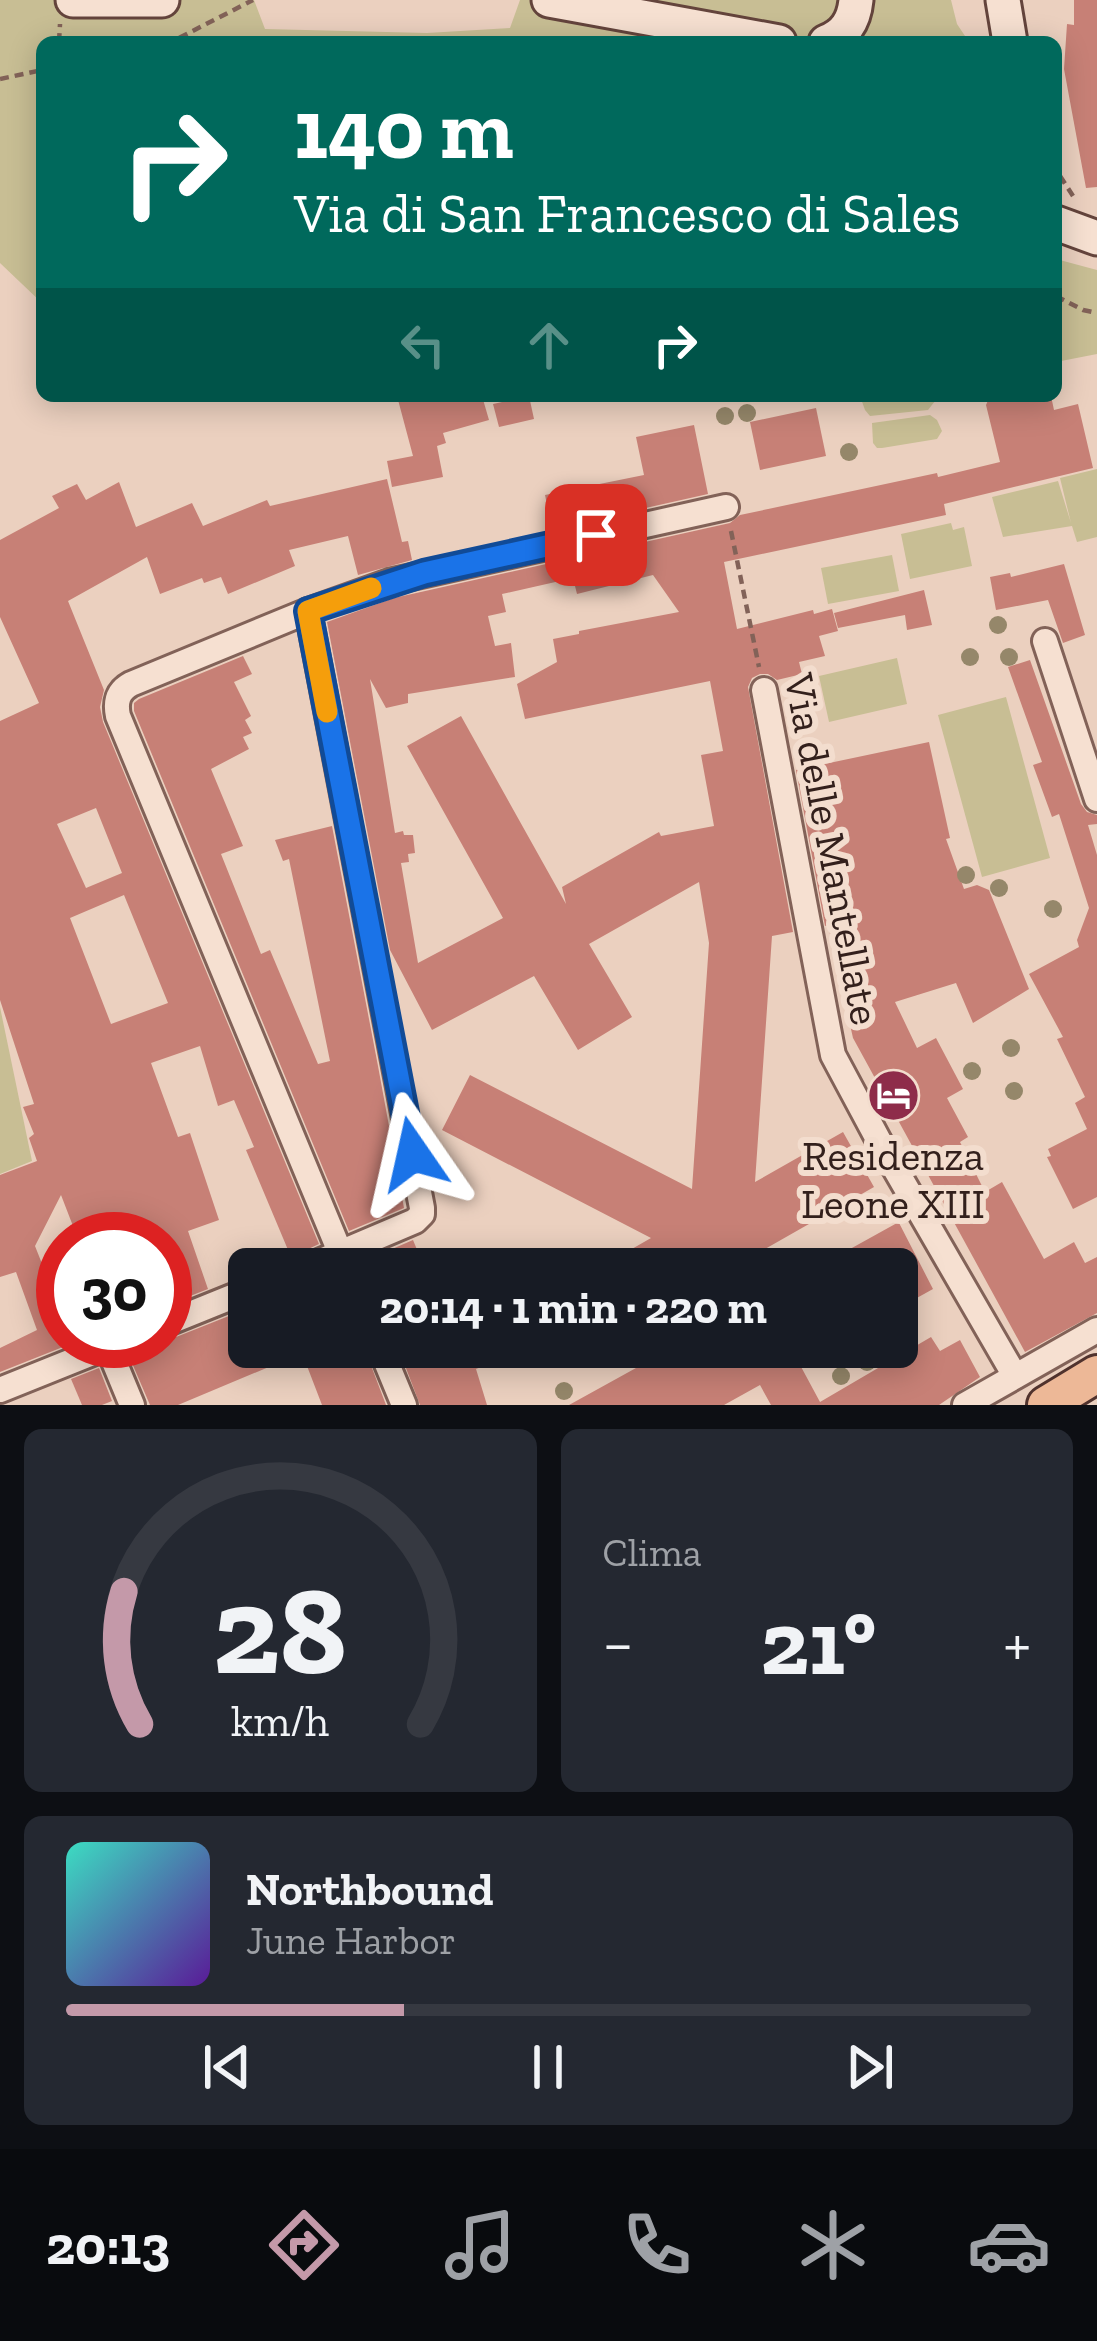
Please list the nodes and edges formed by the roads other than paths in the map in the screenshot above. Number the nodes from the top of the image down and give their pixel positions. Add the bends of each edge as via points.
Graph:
1 (73, 0) edge
2 (162, 0) edge
3 (549, 0) edge
4 (856, 0) edge
5 (1003, 0) edge
6 (746, 36) edge
7 (839, 36) edge
8 (1009, 36) edge
9 (1067, 211) edge
10 (1097, 238) edge
11 (726, 506) road end
12 (308, 611) junction
13 (1045, 641) dead end
14 (764, 690) road end
15 (1097, 799) edge
16 (339, 1248) edge
17 (368, 1248) edge
18 (228, 1298) edge
19 (192, 1313) edge
20 (1097, 1330) edge
21 (55, 1368) edge
22 (122, 1368) edge
23 (389, 1368) edge
24 (1097, 1374) edge
25 (1015, 1376) junction
26 (0, 1390) edge
27 (132, 1405) edge
28 (404, 1405) edge
29 (965, 1405) edge
30 (1046, 1405) edge

1 - 2 street
3 - 6 street
4 - 7 street
5 - 8 street
9 - 10 street via 1081,234
11 - 12 street via 424,573
12 - 16 street via 131,684 116,705
12 - 17 street via 422,1208 415,1222
13 - 15 street
14 - 25 street, Via delle Mantellate via 832,1055
18 - 19 street
20 - 25 street
21 - 26 street
22 - 27 street
23 - 28 street
24 - 30 main road
25 - 29 street

